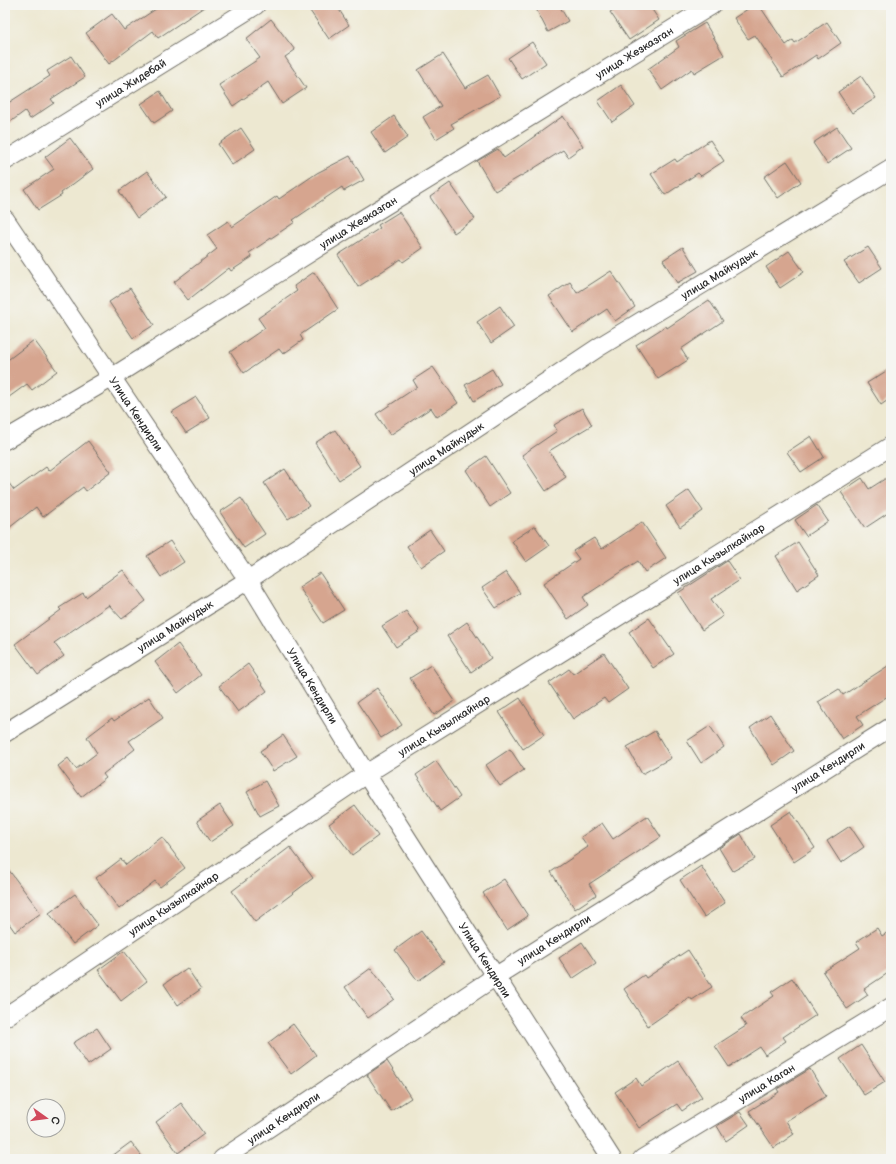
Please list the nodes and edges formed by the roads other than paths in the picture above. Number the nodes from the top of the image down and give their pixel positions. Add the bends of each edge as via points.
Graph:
1 (256, 5) edge
2 (712, 5) edge
3 (5, 161) edge
4 (891, 168) edge
5 (5, 219) edge
6 (111, 378) junction
7 (5, 440) edge
8 (891, 446) edge
9 (248, 580) junction
10 (891, 727) edge
11 (5, 733) edge
12 (366, 774) junction
13 (496, 976) junction
14 (891, 1007) edge
15 (5, 1017) edge
16 (222, 1159) edge
17 (612, 1159) edge
18 (642, 1159) edge

1 - 3 street, улица Жидебай
2 - 6 street, улица Жезказган via 374,212
4 - 9 street, улица Майкудык via 599,347
5 - 6 street, Улица Кендирли
6 - 7 street, улица Жезказган
6 - 9 street, Улица Кендирли
8 - 12 street, улица Кызылкайнар
9 - 11 street, улица Майкудык
9 - 12 street, Улица Кендирли
10 - 13 street, улица Кендирли
12 - 13 street, Улица Кендирли
12 - 15 street, улица Кызылкайнар
13 - 16 street, улица Кендирли
13 - 17 street, Улица Кендирли
14 - 18 street, улица Каган

